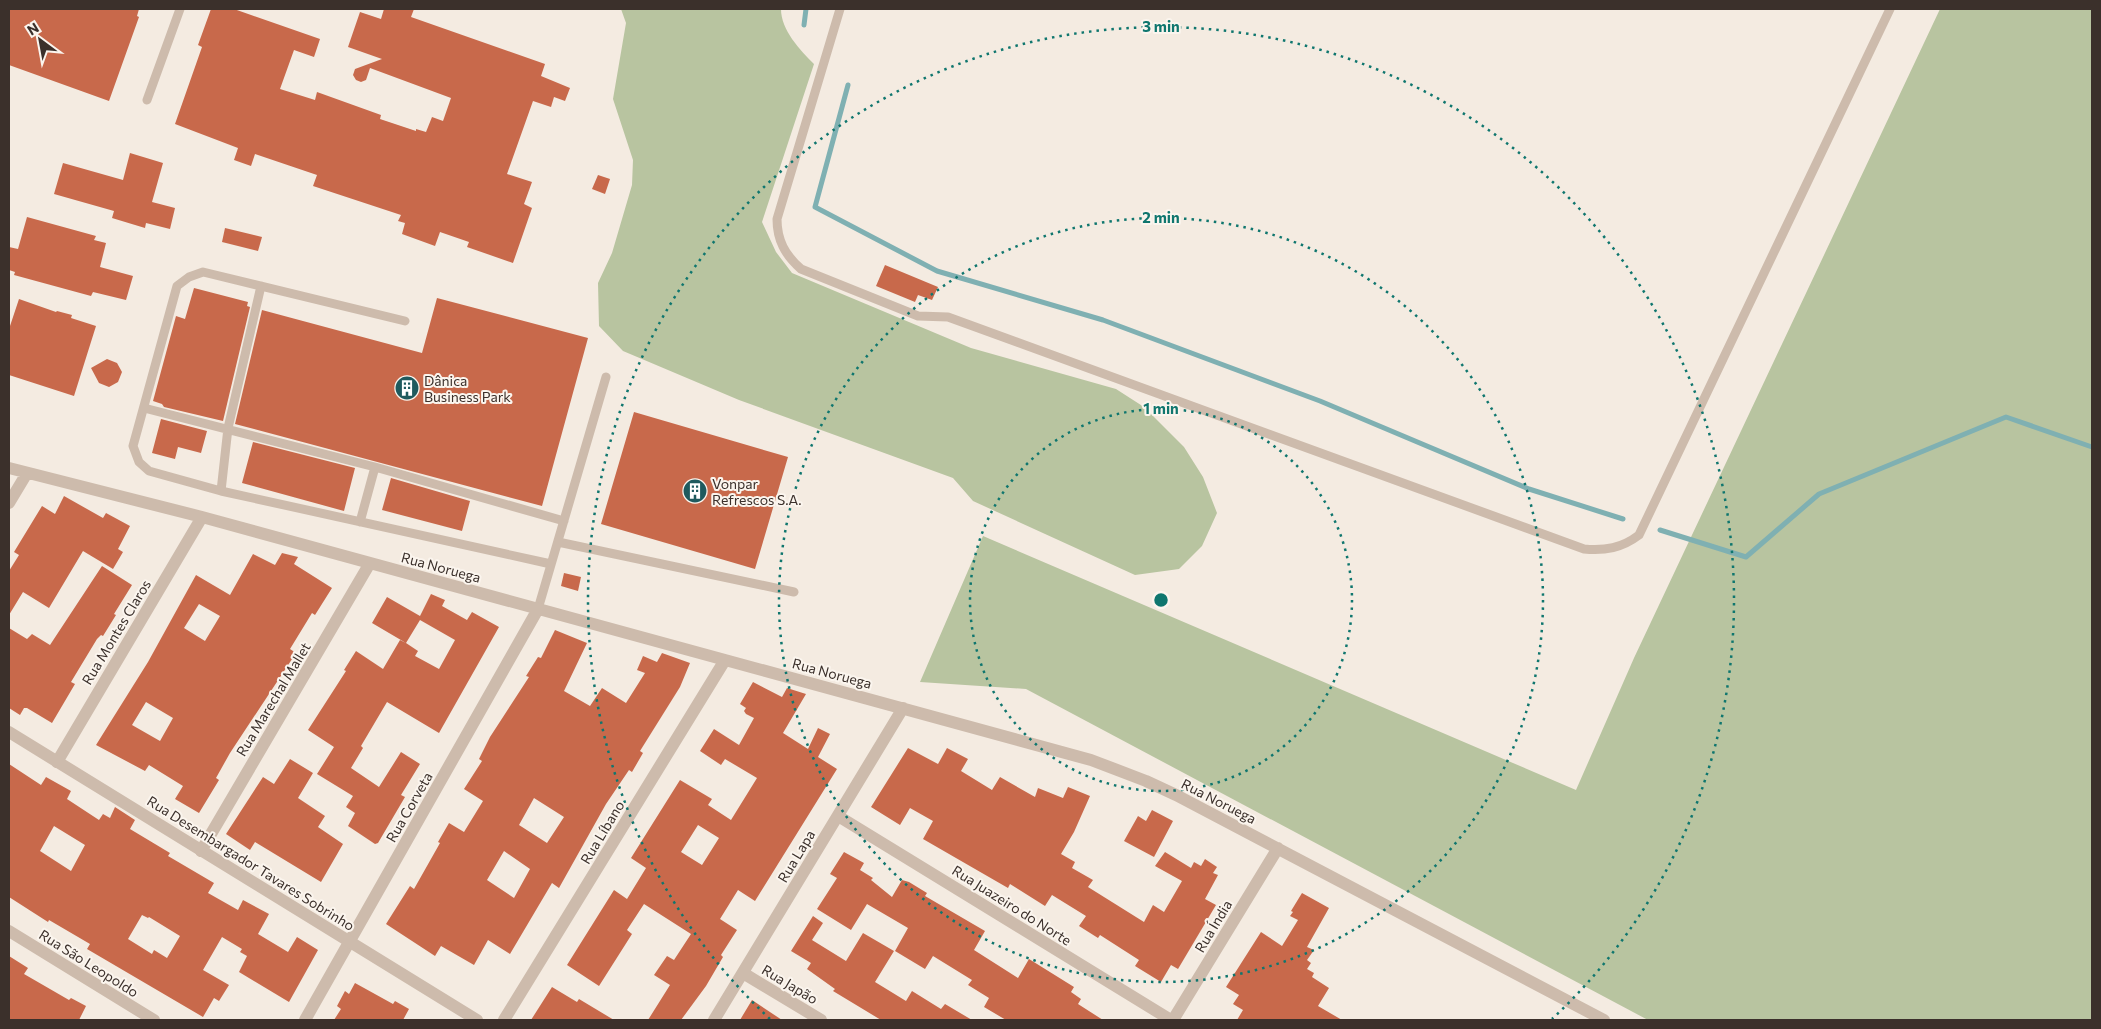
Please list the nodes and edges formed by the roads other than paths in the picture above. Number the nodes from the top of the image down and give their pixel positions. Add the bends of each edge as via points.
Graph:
1 (180, 9) edge
2 (840, 9) edge
3 (1890, 9) edge
4 (147, 100) dead end
5 (261, 286) junction
6 (405, 321) dead end
7 (606, 377) dead end
8 (144, 408) junction
9 (228, 428) junction
10 (375, 467) junction
11 (9, 468) edge
12 (27, 472) junction
13 (221, 492) junction
14 (9, 503) edge
15 (202, 517) junction
16 (564, 521) junction
17 (360, 522) junction
18 (558, 542) junction
19 (370, 563) junction
20 (551, 564) junction
21 (794, 592) dead end
22 (538, 609) junction
23 (725, 660) junction
24 (903, 708) junction
25 (9, 732) edge
26 (57, 762) junction
27 (838, 816) junction
28 (1278, 848) junction
29 (201, 851) junction
30 (9, 931) edge
31 (350, 942) junction
32 (743, 973) junction
33 (154, 1020) edge
34 (305, 1020) edge
35 (477, 1020) edge
36 (504, 1020) edge
37 (714, 1020) edge
38 (821, 1020) edge
39 (1172, 1020) edge
40 (1604, 1020) edge

1 - 4 lane
2 - 3 lane via 777,219 782,246 801,269 918,316 948,317 1584,549 1600,550 1624,545 1640,536
5 - 6 lane
5 - 8 lane via 203,272 177,286
5 - 9 lane
7 - 16 lane
8 - 9 lane
8 - 13 lane via 133,446 139,462 149,470
9 - 10 lane
9 - 13 lane
10 - 16 lane
10 - 17 lane
11 - 12 street, Rua Noruega
12 - 14 street
12 - 15 street, Rua Noruega
13 - 17 lane
15 - 19 street, Rua Noruega
15 - 26 street, Rua Montes Claros
16 - 18 lane
17 - 20 lane
18 - 20 lane
18 - 21 lane
19 - 22 street, Rua Noruega
19 - 29 street, Rua Marechal Mallet
20 - 22 lane
22 - 23 street, Rua Noruega
22 - 31 street, Rua Corveta
23 - 24 street, Rua Noruega
23 - 36 street, Rua Líbano
24 - 27 street, Rua Lapa
24 - 28 street, Rua Noruega via 1119,770 1176,795
25 - 26 street, Rua Desembargador Tavares Sobrinho
26 - 29 street, Rua Desembargador Tavares Sobrinho
27 - 32 street, Rua Lapa
27 - 39 street, Rua Juazeiro do Norte
28 - 39 street, Rua Índia
28 - 40 street, Rua Noruega
29 - 31 street, Rua Desembargador Tavares Sobrinho
30 - 33 street, Rua São Leopoldo
31 - 34 street, Rua Corveta
31 - 35 street, Rua Desembargador Tavares Sobrinho
32 - 37 street, Rua Lapa
32 - 38 street, Rua Japão

